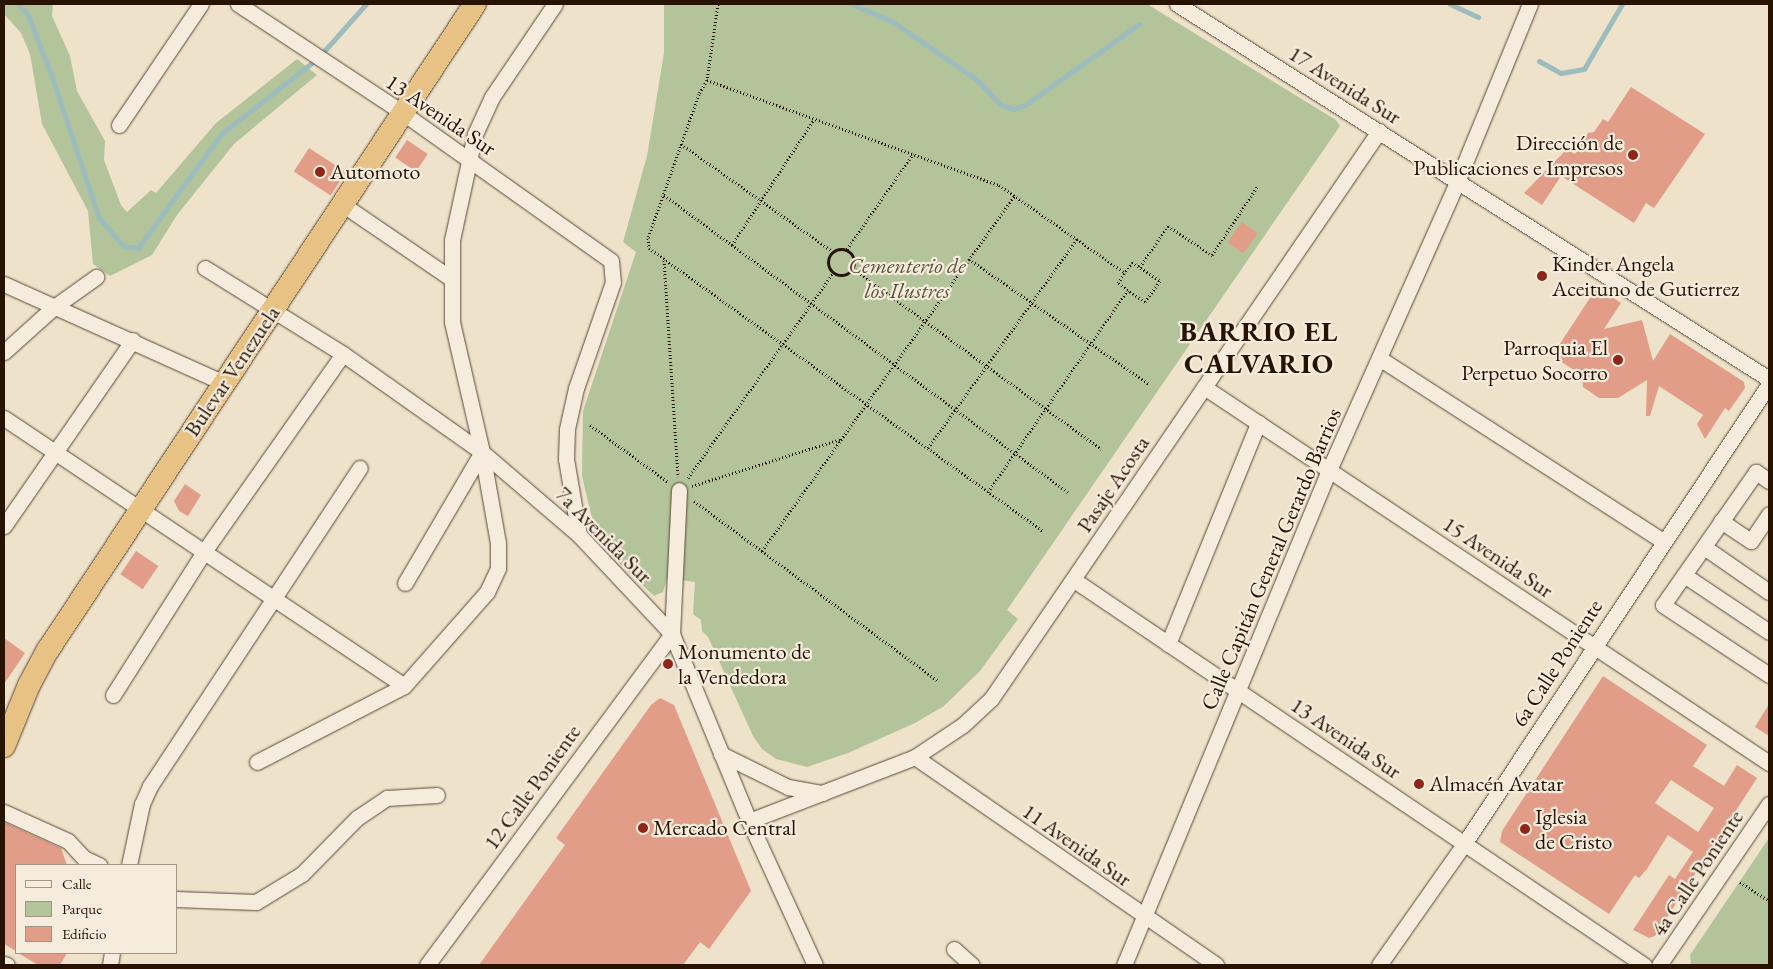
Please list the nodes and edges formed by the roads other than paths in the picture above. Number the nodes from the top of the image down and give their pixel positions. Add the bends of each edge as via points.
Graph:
1 (200, 4) edge
2 (238, 4) edge
3 (475, 4) edge
4 (555, 4) edge
5 (1177, 4) edge
6 (1530, 4) edge
7 (403, 113) junction
8 (120, 125) dead end
9 (1378, 132) junction
10 (468, 158) junction
11 (1457, 182) junction
12 (342, 204) junction
13 (205, 268) dead end
14 (96, 277) dead end
15 (452, 279) junction
16 (4, 284) edge
17 (54, 306) junction
18 (273, 310) junction
19 (133, 340) junction
20 (4, 352) edge
21 (343, 354) junction
22 (1379, 358) junction
23 (1769, 379) edge
24 (224, 383) junction
25 (1769, 384) edge
26 (1204, 387) junction
27 (4, 418) edge
28 (1258, 423) junction
29 (53, 452) junction
30 (482, 452) junction
31 (360, 468) dead end
32 (1330, 470) junction
33 (1769, 481) edge
34 (679, 490) road end
35 (140, 510) junction
36 (1769, 514) edge
37 (1722, 521) junction
38 (4, 526) edge
39 (579, 535) junction
40 (1663, 541) junction
41 (1704, 547) junction
42 (203, 553) junction
43 (1684, 576) junction
44 (1074, 580) junction
45 (405, 583) dead end
46 (1769, 592) edge
47 (272, 599) junction
48 (1769, 632) edge
49 (672, 634) junction
50 (1168, 644) junction
51 (1593, 646) junction
52 (1769, 675) edge
53 (404, 686) junction
54 (1238, 691) junction
55 (113, 695) dead end
56 (4, 746) edge
57 (721, 754) junction
58 (915, 758) junction
59 (257, 762) dead end
60 (1769, 763) edge
61 (824, 793) junction
62 (437, 795) dead end
63 (1769, 804) edge
64 (4, 812) edge
65 (749, 821) junction
66 (1464, 844) junction
67 (97, 864) edge
68 (129, 864) edge
69 (178, 899) edge
70 (1144, 917) junction
71 (954, 949) dead end
72 (427, 965) edge
73 (815, 965) edge
74 (972, 965) edge
75 (1124, 965) edge
76 (1216, 965) edge
77 (1379, 965) edge
78 (1644, 965) edge
79 (1659, 965) edge

1 - 8 street
2 - 7 street, 13 Avenida Sur
3 - 7 highway, Bulevar Venezuela
4 - 10 street via 492,97
5 - 9 street, 17 Avenida Sur
6 - 11 street, Calle Capitán General Gerardo Barrios
7 - 10 street, 13 Avenida Sur
7 - 12 highway, Bulevar Venezuela
9 - 11 street, 17 Avenida Sur
9 - 26 street, Pasaje Acosta
10 - 15 street via 452,240
10 - 39 street, 13 Avenida Sur via 602,252 614,268 613,282 576,388 567,428 567,467
11 - 22 street, Calle Capitán General Gerardo Barrios
11 - 23 street, 17 Avenida Sur
12 - 15 street
12 - 18 highway, Bulevar Venezuela
13 - 18 street, 7a Avenida Sur
14 - 17 street
15 - 30 street via 452,322
16 - 17 street
17 - 19 street
17 - 20 street
18 - 21 street, 7a Avenida Sur
18 - 24 highway, Bulevar Venezuela
19 - 24 street
19 - 29 street
21 - 30 street, 7a Avenida Sur
21 - 42 street
22 - 32 street, Calle Capitán General Gerardo Barrios
22 - 40 street
24 - 35 highway, Bulevar Venezuela
25 - 40 street, 6a Calle Poniente
26 - 28 street, 15 Avenida Sur
26 - 44 street, Pasaje Acosta
27 - 29 street
28 - 32 street, 15 Avenida Sur
28 - 50 street
29 - 35 street
29 - 38 street
30 - 39 street, 7a Avenida Sur
30 - 45 street
30 - 53 street via 498,543 498,568 487,592
31 - 47 street
32 - 51 street, 15 Avenida Sur
32 - 54 street, Calle Capitán General Gerardo Barrios
33 - 37 street via 1756,472
34 - 49 street
35 - 42 street
35 - 56 highway, Bulevar Venezuela via 48,650 29,685
36 - 37 street via 1751,542
37 - 41 street
39 - 49 street, 7a Avenida Sur
40 - 51 street, 6a Calle Poniente
41 - 43 street
41 - 46 street
42 - 47 street
42 - 55 street
43 - 48 street
43 - 52 street via 1664,605
44 - 50 street, 13 Avenida Sur
44 - 58 street, Pasaje Acosta via 991,699 963,725
47 - 53 street
47 - 68 street via 150,786 142,804
49 - 57 street, 7a Avenida Sur
49 - 72 street, 12 Calle Poniente
50 - 54 street, 13 Avenida Sur
51 - 60 street, 15 Avenida Sur
51 - 66 street, 6a Calle Poniente
53 - 59 street
54 - 66 street, 13 Avenida Sur
54 - 70 street, Calle Capitán General Gerardo Barrios
57 - 61 street via 788,787
57 - 65 street, 7a Avenida Sur
58 - 61 street, Pasaje Acosta
58 - 70 street, 11 Avenida Sur
61 - 65 street, Pasaje Acosta
62 - 69 street via 387,798 357,818 302,874 256,902
63 - 79 street, 4a Calle Poniente
64 - 67 street via 68,841 84,858
65 - 73 street, 7a Avenida Sur
66 - 77 street, 6a Calle Poniente
66 - 78 street, 13 Avenida Sur
70 - 75 street, Calle Capitán General Gerardo Barrios
70 - 76 street, 11 Avenida Sur
71 - 74 street

